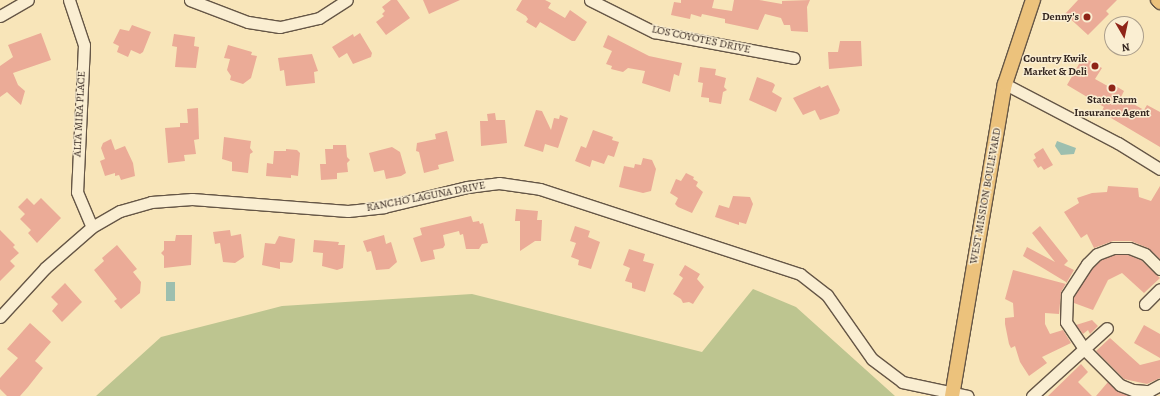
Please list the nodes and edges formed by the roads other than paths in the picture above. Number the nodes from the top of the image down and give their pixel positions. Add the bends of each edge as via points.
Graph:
1 (28, 0) edge
2 (69, 0) edge
3 (190, 0) edge
4 (347, 0) edge
5 (590, 0) edge
6 (1033, 0) edge
7 (0, 16) edge
8 (794, 58) dead end
9 (1005, 84) junction
10 (1160, 169) edge
11 (92, 227) junction
12 (1160, 269) edge
13 (1160, 289) edge
14 (1145, 304) dead end
15 (0, 317) edge
16 (1107, 328) dead end
17 (1085, 350) junction
18 (1160, 385) edge
19 (952, 394) edge
20 (968, 396) edge
21 (1032, 396) edge

1 - 7 street
2 - 11 street, ALTA MIRA PLACE via 84,45 77,192
3 - 4 street via 248,22 280,27 319,18
5 - 8 street, LOS COYOTES DRIVE via 654,32
6 - 9 main road, WEST MISSION BOULEVARD
9 - 10 street via 1118,143
9 - 19 main road, WEST MISSION BOULEVARD
11 - 15 street, RANCHO LAGUNA DRIVE via 45,268
11 - 19 street, RANCHO LAGUNA DRIVE via 120,211 165,201 192,199 348,211 384,207 499,182 540,189 800,274 827,295 872,359 902,382
12 - 17 street via 1146,254 1129,248 1113,248 1098,254 1087,264 1068,295 1066,322
13 - 14 street
16 - 17 street
17 - 18 street via 1120,385 1133,390 1149,391
17 - 21 street
19 - 20 street, RANCHO LAGUNA DRIVE

